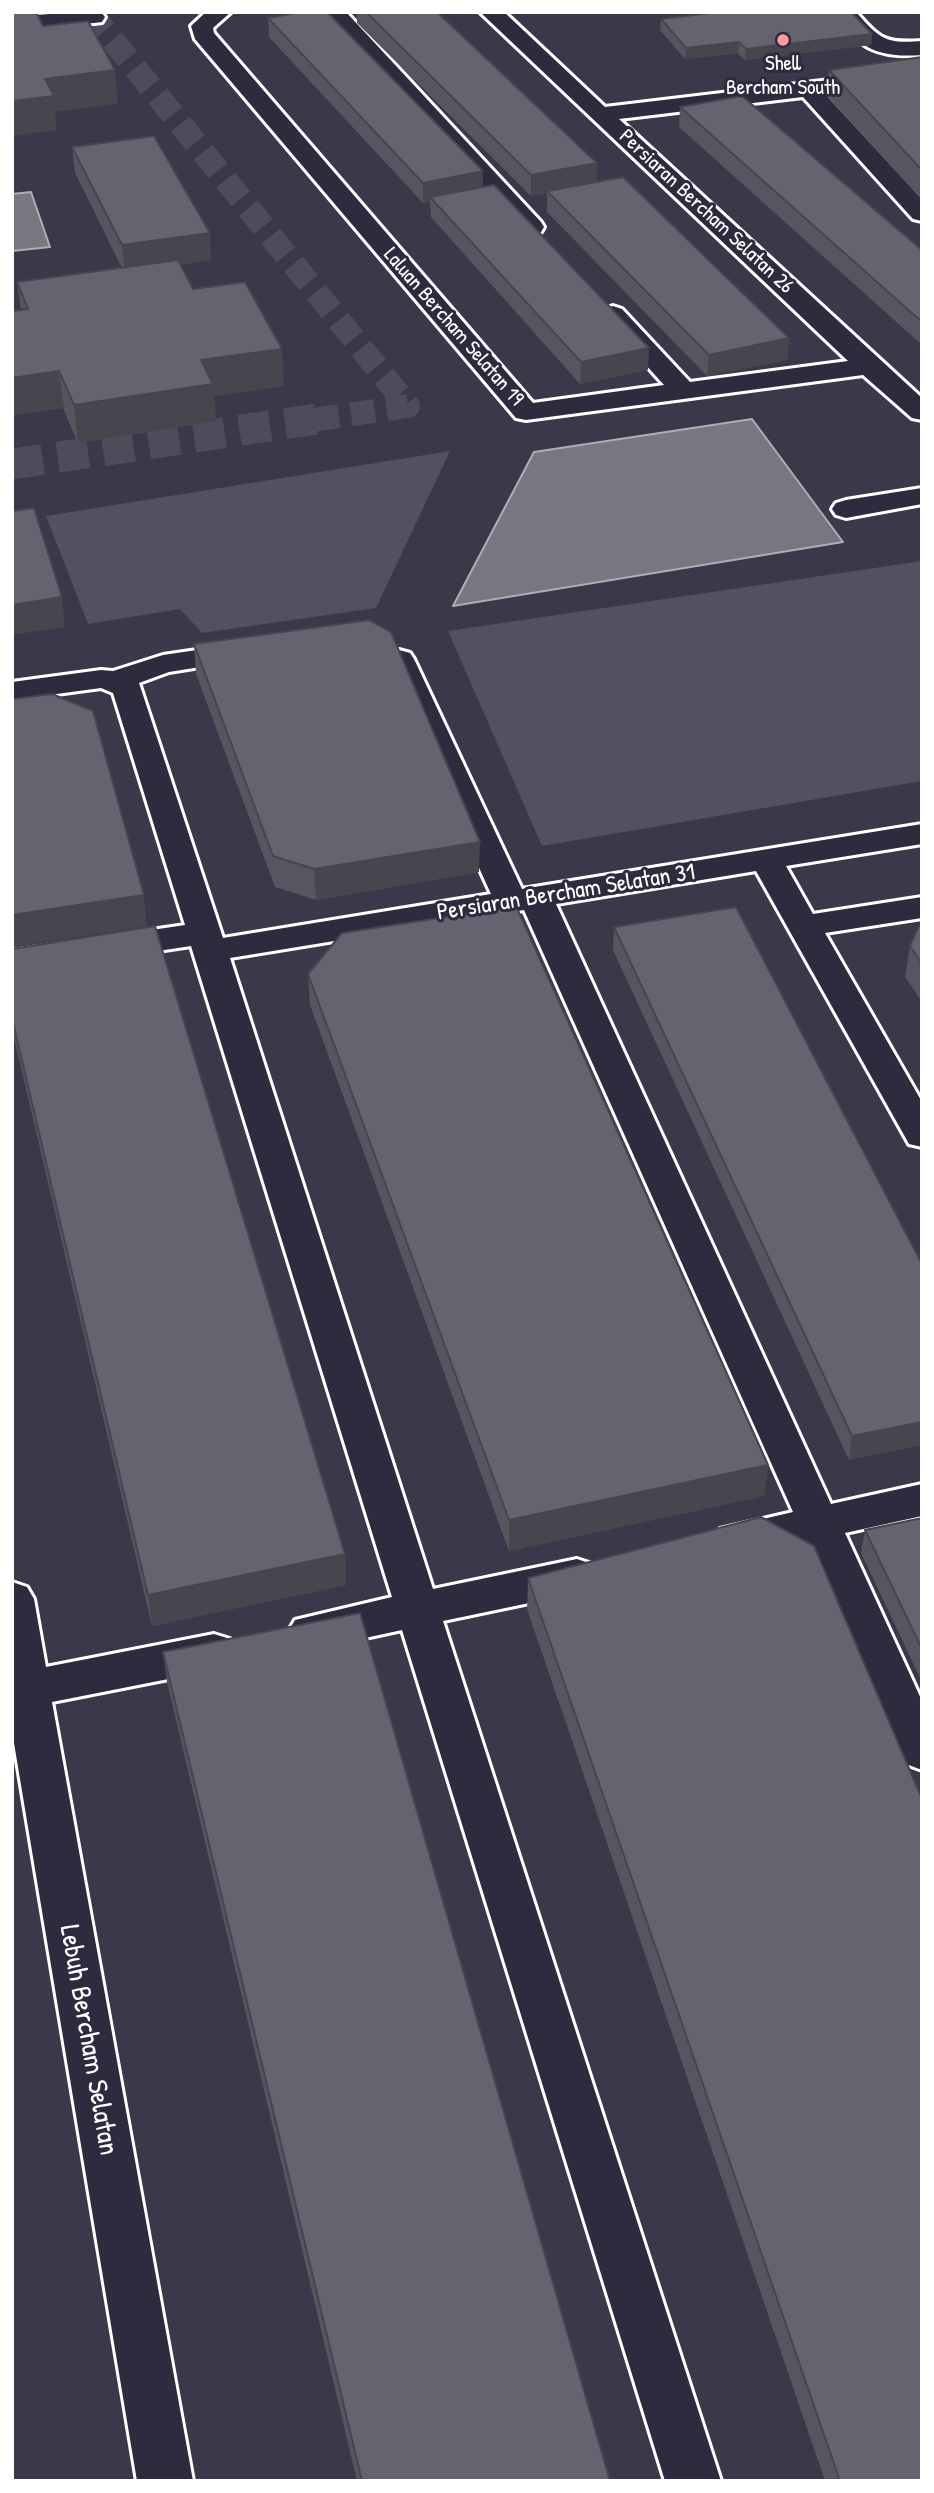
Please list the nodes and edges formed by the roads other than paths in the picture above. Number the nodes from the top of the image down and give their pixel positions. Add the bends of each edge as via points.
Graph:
1 (334, 12) edge
2 (491, 12) edge
3 (844, 12) edge
4 (94, 17) dead end
5 (200, 19) edge
6 (12, 24) edge
7 (922, 48) edge
8 (922, 76) edge
9 (808, 89) junction
10 (602, 114) junction
11 (922, 214) edge
12 (552, 248) edge
13 (600, 300) edge
14 (869, 366) junction
15 (685, 392) junction
16 (922, 412) edge
17 (922, 496) edge
18 (846, 509) dead end
19 (372, 640) edge
20 (272, 648) edge
21 (115, 681) junction
22 (12, 691) edge
23 (922, 834) edge
24 (766, 860) junction
25 (523, 900) junction
26 (922, 908) edge
27 (803, 926) junction
28 (206, 942) junction
29 (12, 962) edge
30 (920, 1128) edge
31 (922, 1500) edge
32 (819, 1523) junction
33 (699, 1549) edge
34 (619, 1566) edge
35 (12, 1599) edge
36 (418, 1610) junction
37 (27, 1689) junction
38 (922, 1751) edge
39 (165, 2481) edge
40 (693, 2481) edge

1 - 12 street
2 - 10 street, Persiaran Bercham Selatan 26
3 - 7 street via 881,49
4 - 6 street
5 - 15 street, Laluan Bercham Selatan 19 via 203,34 213,47 526,412
8 - 9 street
9 - 10 street
9 - 11 street
10 - 14 street, Persiaran Bercham Selatan 26
13 - 15 street
14 - 15 street, Laluan Bercham Selatan 19
14 - 16 street, Persiaran Bercham Selatan 26
17 - 18 street
19 - 25 street via 391,649 402,662
20 - 21 street via 163,664
21 - 22 street via 100,678
21 - 28 street via 127,688
23 - 24 street, Persiaran Bercham Selatan 31
24 - 25 street, Persiaran Bercham Selatan 31
24 - 27 street
25 - 28 street, Persiaran Bercham Selatan 31
25 - 32 street
26 - 27 street
27 - 30 street
28 - 29 street, Persiaran Bercham Selatan 31
28 - 36 street
31 - 32 street
32 - 33 street
32 - 38 street
34 - 36 street
35 - 37 street, Lebuh Bercham Selatan
36 - 37 street
36 - 40 street
37 - 39 street, Lebuh Bercham Selatan

